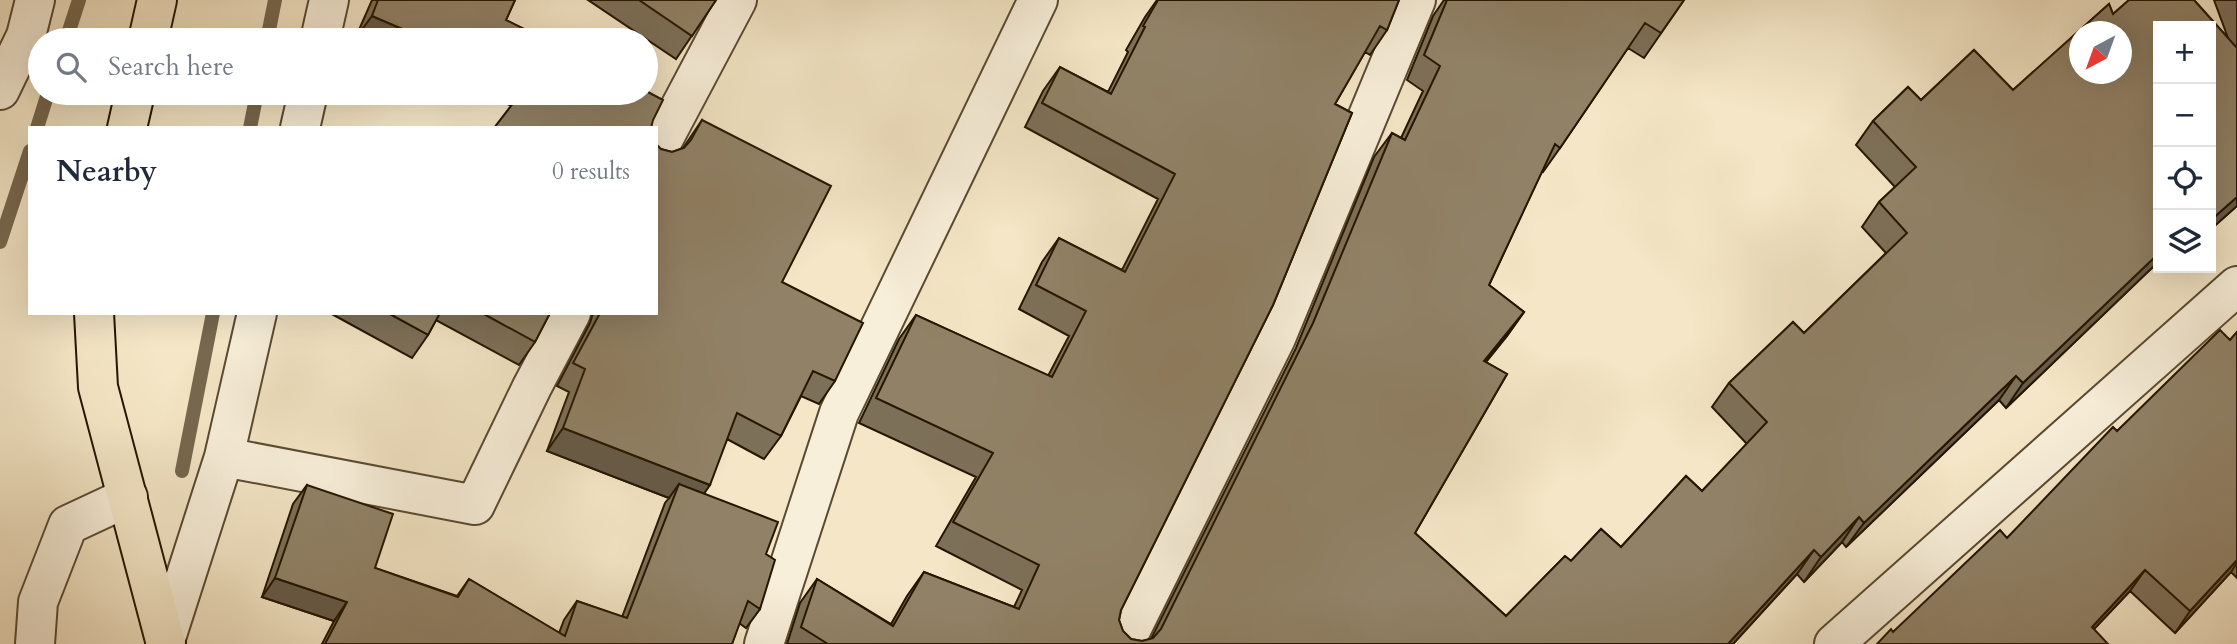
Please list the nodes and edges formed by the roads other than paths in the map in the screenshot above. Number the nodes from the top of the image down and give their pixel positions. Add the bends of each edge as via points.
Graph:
1 (35, 0) edge
2 (157, 0) edge
3 (329, 0) edge
4 (737, 0) edge
5 (1038, 0) edge
6 (1416, 0) edge
7 (151, 28) edge
8 (323, 28) edge
9 (0, 90) edge
10 (132, 105) edge
11 (305, 105) edge
12 (127, 126) edge
13 (300, 126) edge
14 (658, 149) edge
15 (2237, 286) edge
16 (94, 315) edge
17 (257, 315) edge
18 (570, 315) edge
19 (224, 457) junction
20 (128, 497) junction
21 (166, 643) edge
22 (35, 644) edge
23 (764, 644) edge
24 (1124, 644) edge
25 (1834, 644) edge

1 - 9 street via 26,36
2 - 7 highway
3 - 8 street
4 - 14 street
5 - 23 street via 839,413
6 - 24 street via 1276,338
10 - 12 highway
11 - 13 street
15 - 25 street
16 - 20 highway via 98,387
17 - 19 street
18 - 19 street via 475,505
19 - 21 street
20 - 21 highway
20 - 22 street via 68,525 38,602

